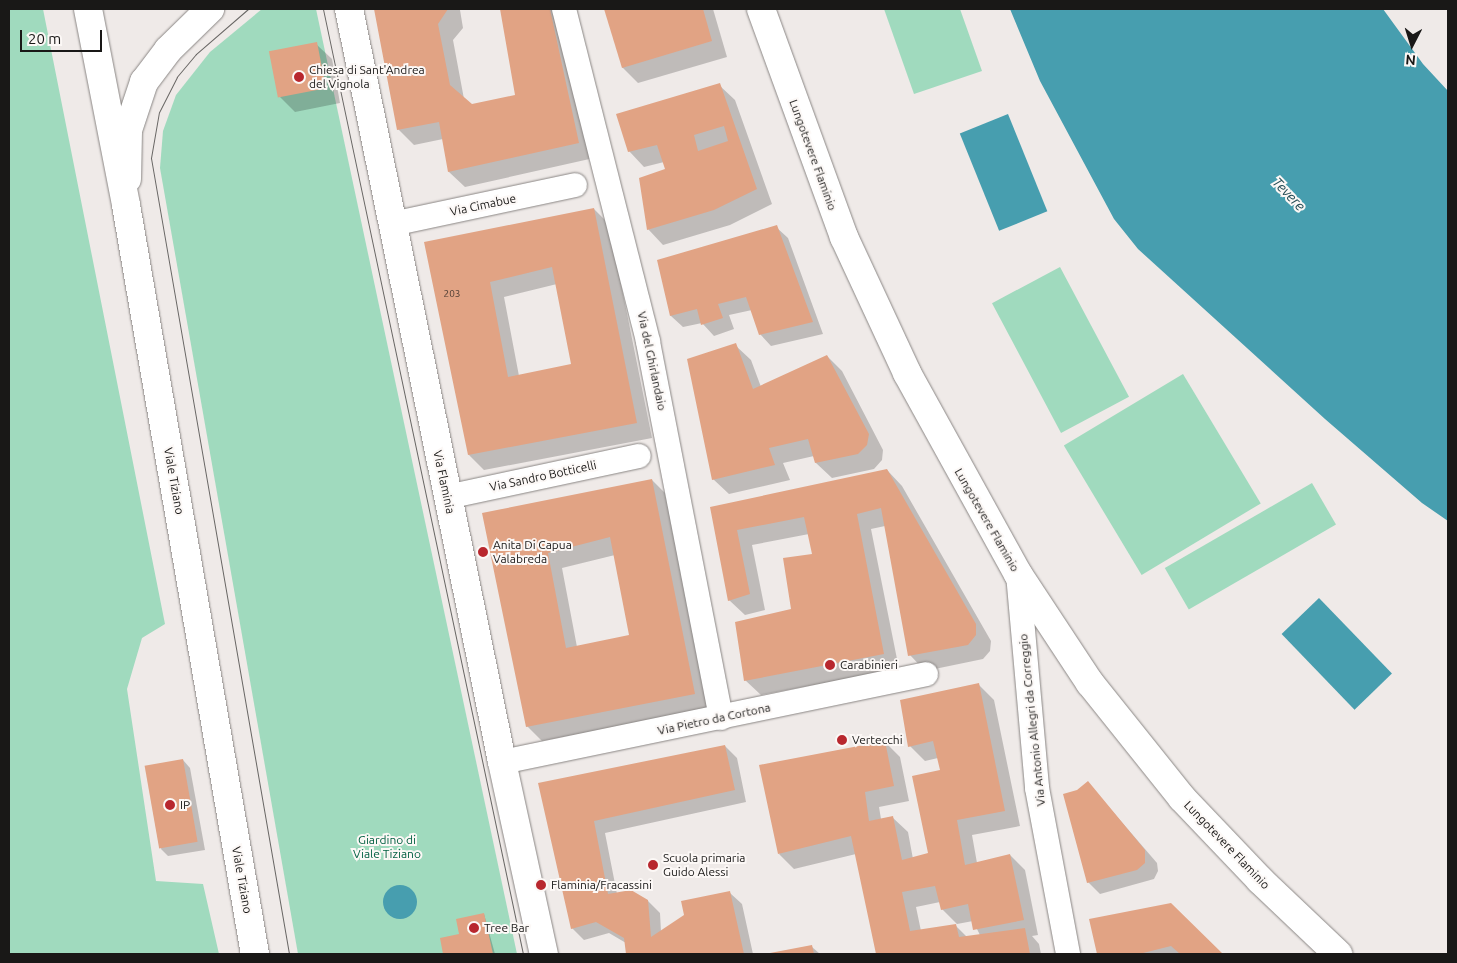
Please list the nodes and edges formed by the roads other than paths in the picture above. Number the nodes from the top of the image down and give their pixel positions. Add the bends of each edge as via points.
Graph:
1 (88, 9) edge
2 (210, 9) edge
3 (349, 9) edge
4 (564, 9) edge
5 (761, 9) edge
6 (575, 185) dead end
7 (126, 205) junction
8 (392, 224) junction
9 (639, 456) dead end
10 (447, 497) junction
11 (1018, 574) junction
12 (926, 674) dead end
13 (721, 718) junction
14 (502, 762) junction
15 (255, 954) edge
16 (544, 954) edge
17 (1068, 954) edge
18 (1338, 954) edge

1 - 7 main road, Viale Tiziano
2 - 7 main road via 168,50 137,97 128,130
3 - 8 main road, Via Flaminia
4 - 13 street, Via del Ghirlandaio via 648,342
5 - 11 main road, Lungotevere Flaminio via 848,245 907,373
6 - 8 street, Via Cimabue
7 - 15 main road, Viale Tiziano
8 - 10 main road, Via Flaminia
9 - 10 street, Via Sandro Botticelli
10 - 14 main road, Via Flaminia
11 - 17 street, Via Antonio Allegri da Correggio via 1037,788
11 - 18 main road, Lungotevere Flaminio via 1090,683 1176,792 1260,880
12 - 13 street, Via Pietro da Cortona
13 - 14 street, Via Pietro da Cortona
14 - 16 main road, Via Flaminia

